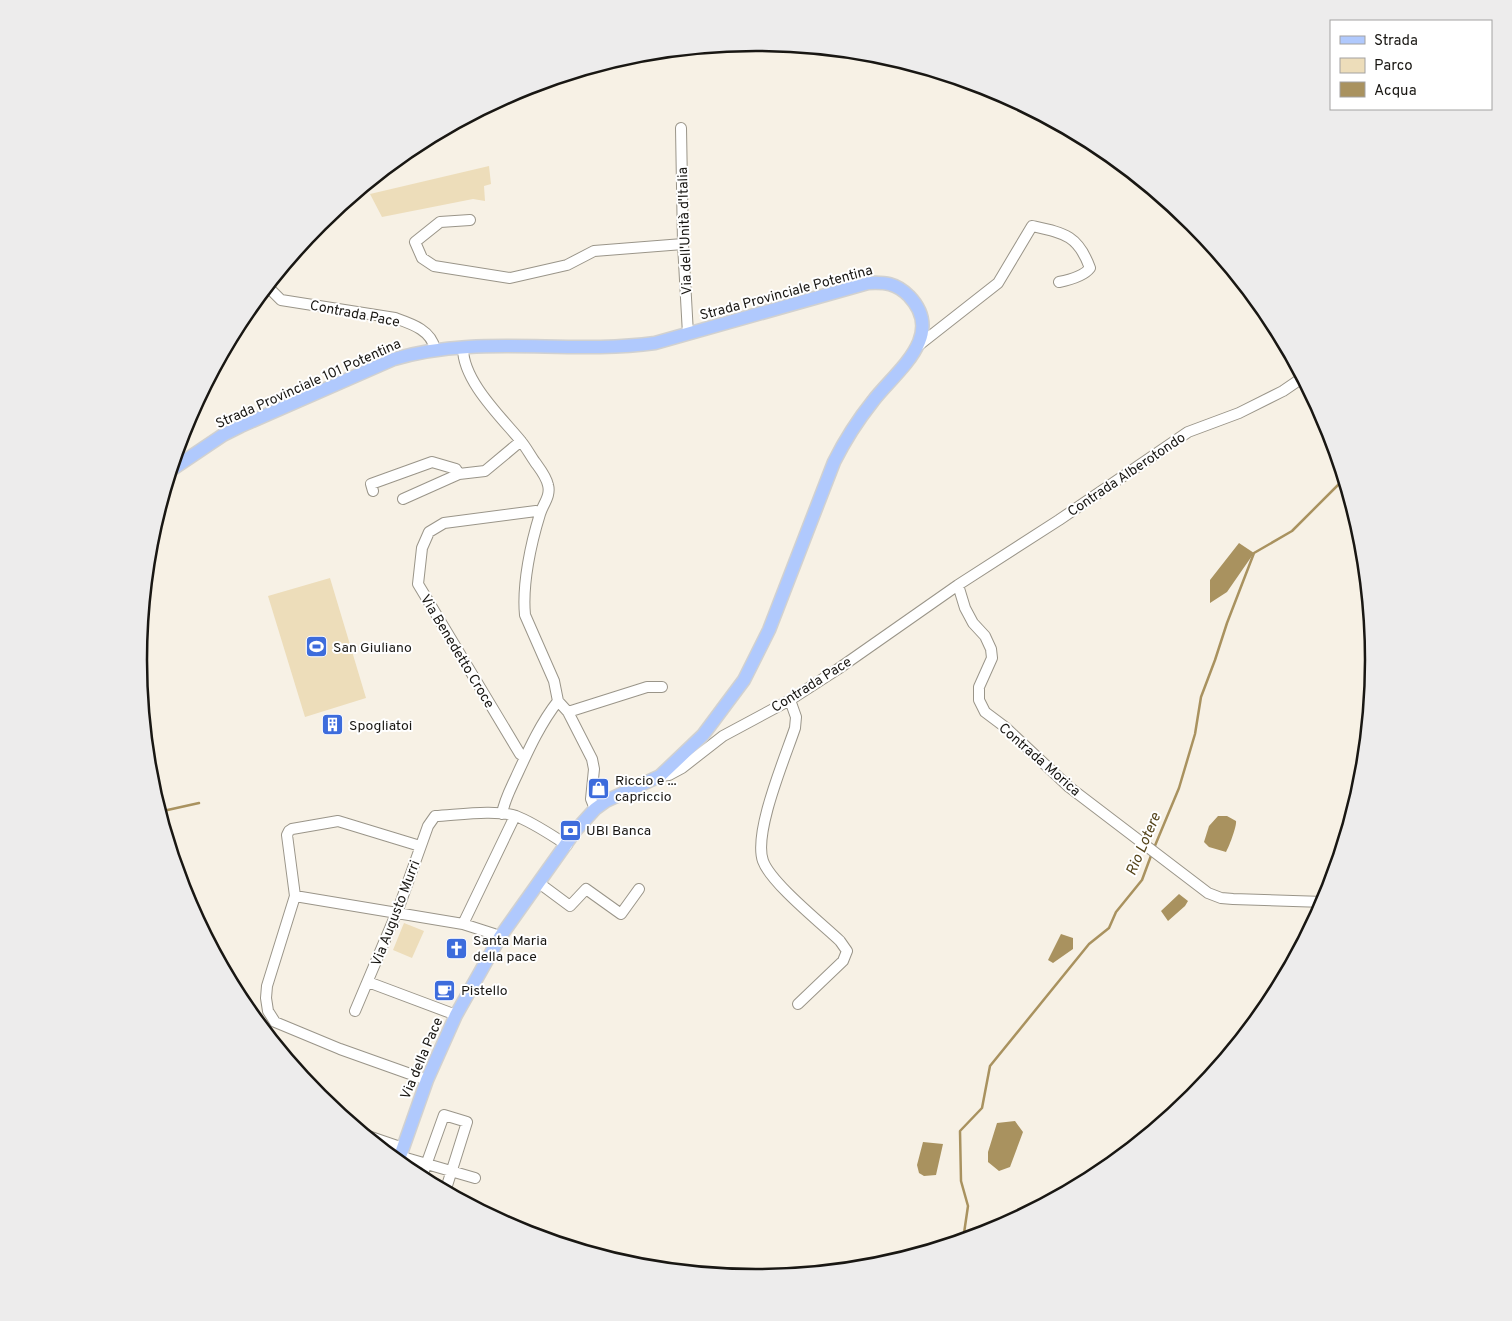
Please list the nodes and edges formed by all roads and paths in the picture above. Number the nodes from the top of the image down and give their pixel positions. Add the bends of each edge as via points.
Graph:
1 (681, 128) dead end
2 (470, 220) dead end
3 (683, 244) junction
4 (1059, 282) dead end
5 (272, 291) edge
6 (688, 334) junction
7 (919, 345) junction
8 (463, 347) junction
9 (435, 349) junction
10 (1297, 382) edge
11 (521, 441) junction
12 (179, 464) edge
13 (459, 474) junction
14 (373, 491) dead end
15 (403, 498) dead end
16 (540, 512) junction
17 (958, 585) junction
18 (662, 687) dead end
19 (790, 700) junction
20 (558, 701) junction
21 (568, 712) junction
22 (525, 757) junction
23 (660, 776) junction
24 (595, 809) junction
25 (502, 814) junction
26 (515, 816) junction
27 (566, 845) junction
28 (420, 846) junction
29 (539, 883) junction
30 (639, 888) dead end
31 (295, 896) junction
32 (1315, 902) edge
33 (397, 912) junction
34 (463, 924) junction
35 (500, 938) junction
36 (368, 982) junction
37 (798, 1004) dead end
38 (355, 1011) dead end
39 (456, 1015) junction
40 (426, 1080) junction
41 (403, 1156) edge
42 (426, 1164) junction
43 (424, 1171) edge
44 (451, 1172) junction
45 (475, 1178) dead end
46 (447, 1185) edge

1 - 3 street, Via dell'Unità d'Italia
2 - 3 street via 440,222 415,242 422,258 434,266 510,278 567,265 594,251
3 - 6 street, Via dell'Unità d'Italia
4 - 7 street via 1088,271 1086,256 1072,238 1032,226 998,283
5 - 9 street, Contrada Pace via 281,300 407,322 427,332 434,340
6 - 7 main road, Strada Provinciale Potentina via 868,283 885,282 899,287 916,304 922,325
6 - 8 main road, Strada Provinciale Potentina via 631,347
7 - 23 main road via 847,436 816,506 769,630 744,680 703,735
8 - 9 main road, Strada Provinciale Potentina
8 - 11 street via 482,397
9 - 12 main road, Strada Provinciale 101 Potentina via 394,359 241,426
10 - 17 street, Contrada Alberotondo via 1239,413 1188,432
11 - 13 street via 485,470
11 - 16 street via 548,484 549,493
13 - 14 street via 456,469 432,462 370,484
13 - 15 street
16 - 20 street via 524,604 528,625 554,681
16 - 22 street, Via Benedetto Croce via 444,524 429,532 422,548 418,584 520,754
17 - 19 street, Contrada Pace
17 - 32 street, Contrada Morica via 964,608 985,636 991,650 992,658 980,687 979,700 985,712 1005,726 1069,787 1208,893 1233,899
18 - 21 street via 647,687
19 - 23 street, Contrada Pace via 723,736 676,772
19 - 37 street via 796,717 795,728 763,822 760,843 763,861 773,878 847,951 843,961
20 - 21 street
20 - 22 street
21 - 24 street via 593,764 591,799
22 - 25 street
23 - 24 main road, Via della Pace via 609,799
24 - 27 main road, Via della Pace
25 - 26 street
25 - 28 street, Via Augusto Murri via 435,816
26 - 27 street via 538,826
26 - 34 street
27 - 29 main road, Via della Pace
28 - 31 street via 338,821 292,829 287,835
28 - 33 street, Via Augusto Murri
29 - 30 street via 570,906 586,889 621,914
29 - 35 main road, Via della Pace
31 - 33 street
31 - 40 street via 267,986 270,1016 275,1022
33 - 34 street
33 - 36 street, Via Augusto Murri
34 - 35 street
35 - 39 main road, Via della Pace
36 - 38 street, Via Augusto Murri
36 - 39 street
39 - 40 main road, Via della Pace
40 - 41 main road, Via della Pace
41 - 42 street
42 - 43 street
42 - 44 street
42 - 44 street via 444,1115 467,1122
44 - 45 street
44 - 46 street

